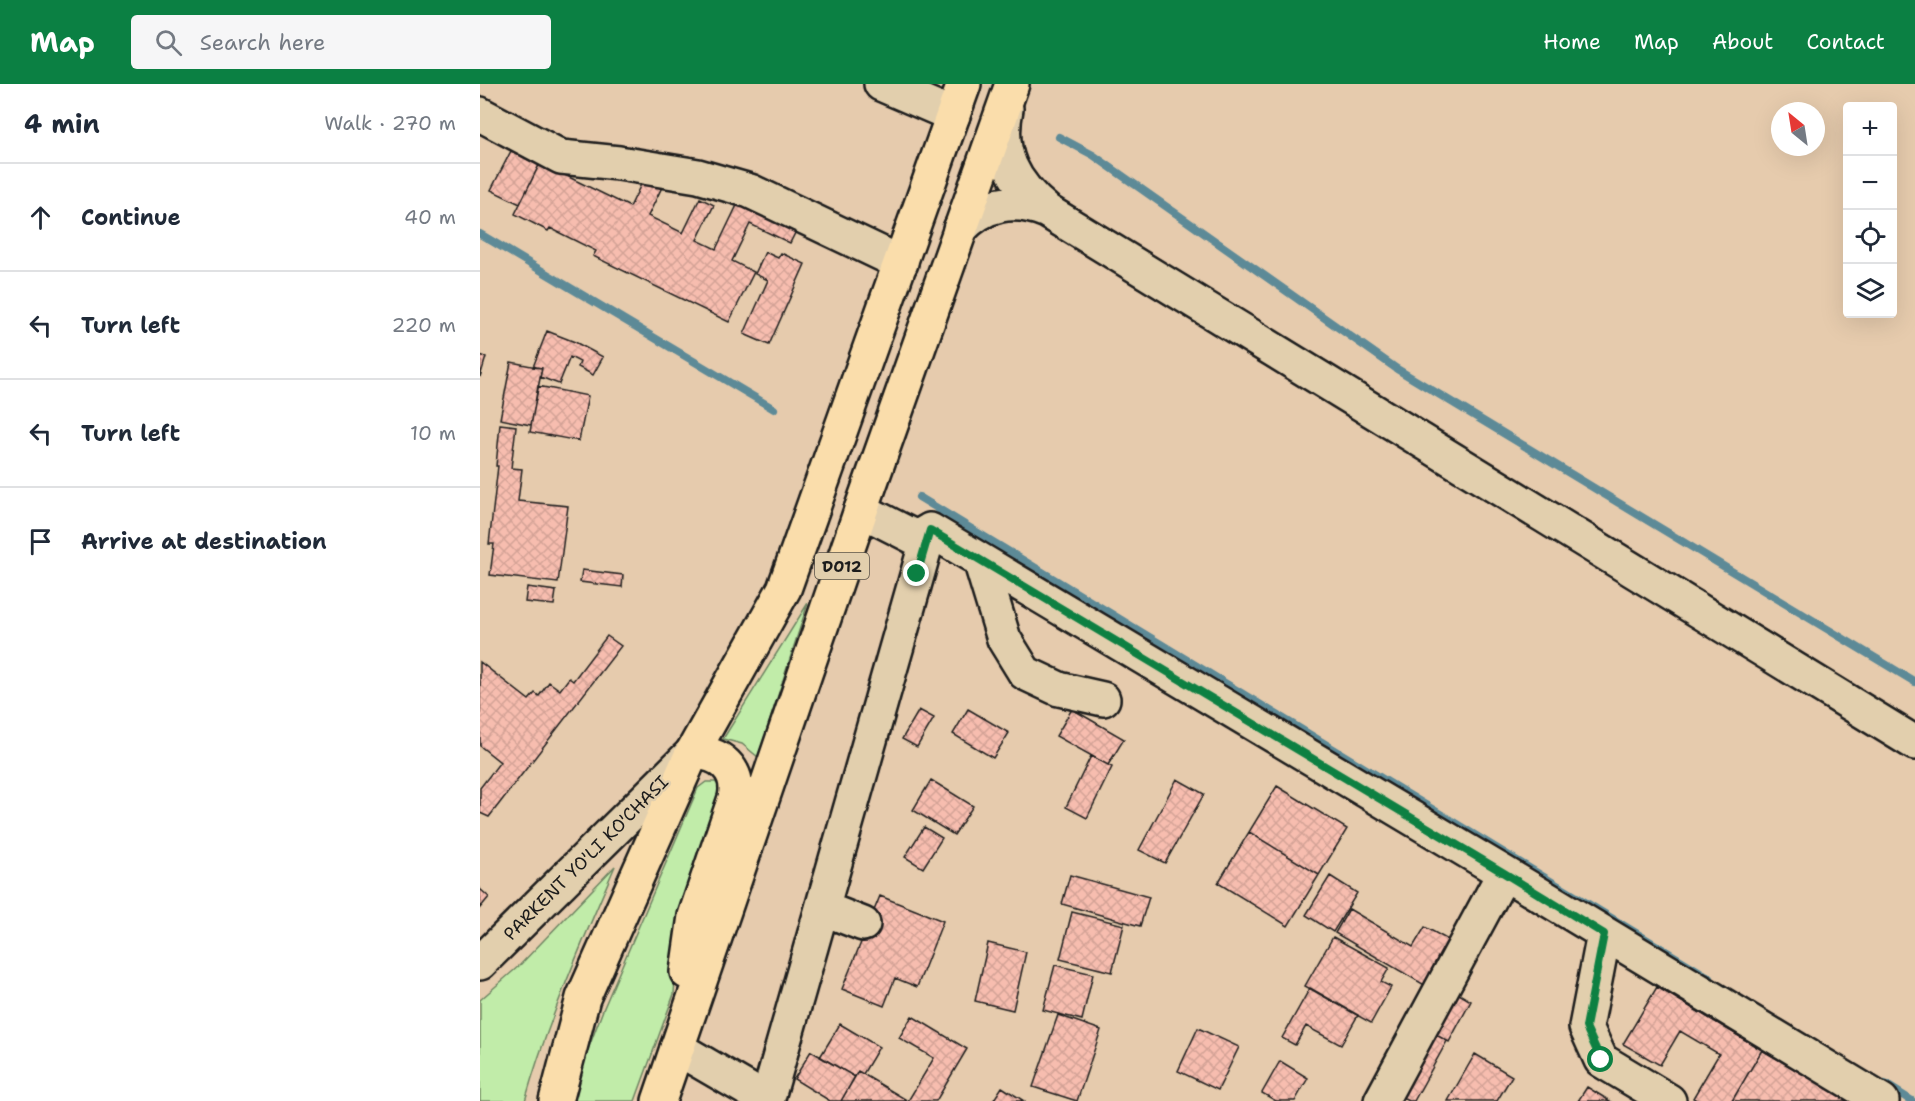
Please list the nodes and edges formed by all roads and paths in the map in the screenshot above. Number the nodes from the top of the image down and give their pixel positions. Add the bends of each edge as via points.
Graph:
1 (881, 84) edge
2 (964, 84) edge
3 (1012, 84) edge
4 (480, 114) edge
5 (953, 115) junction
6 (1047, 210) junction
7 (960, 229) junction
8 (901, 263) junction
9 (861, 510) junction
10 (923, 534) junction
11 (980, 560) junction
12 (1103, 699) dead end
13 (1915, 743) edge
14 (692, 753) junction
15 (1504, 873) junction
16 (822, 908) junction
17 (863, 924) dead end
18 (1604, 934) junction
19 (480, 963) edge
20 (677, 1048) junction
21 (556, 1101) edge
22 (659, 1101) edge
23 (767, 1101) edge
24 (1381, 1101) edge
25 (1669, 1101) edge
26 (1882, 1101) edge

1 - 5 street
2 - 5 highway, D012
3 - 6 street via 1003,143 1008,162 1020,185
3 - 7 highway, D012
4 - 8 street via 561,157 698,176 750,191
5 - 8 highway, D012
6 - 7 street via 1006,204 985,211
6 - 13 street
7 - 9 highway, D012
8 - 14 highway, D012 via 784,589
9 - 10 street
9 - 20 highway, D012
10 - 11 street
10 - 16 street
11 - 12 street via 1004,639 1025,673 1059,689
11 - 15 street
14 - 19 street, PARKENT YO'LI KO'CHASI
14 - 20 highway via 715,756 726,763 736,780 737,792 695,916
14 - 21 highway, D012 via 583,998
15 - 18 street
15 - 24 street
16 - 17 street
16 - 23 street
18 - 25 street via 1586,1027 1601,1060
18 - 26 street
20 - 22 highway, D012
20 - 23 street

